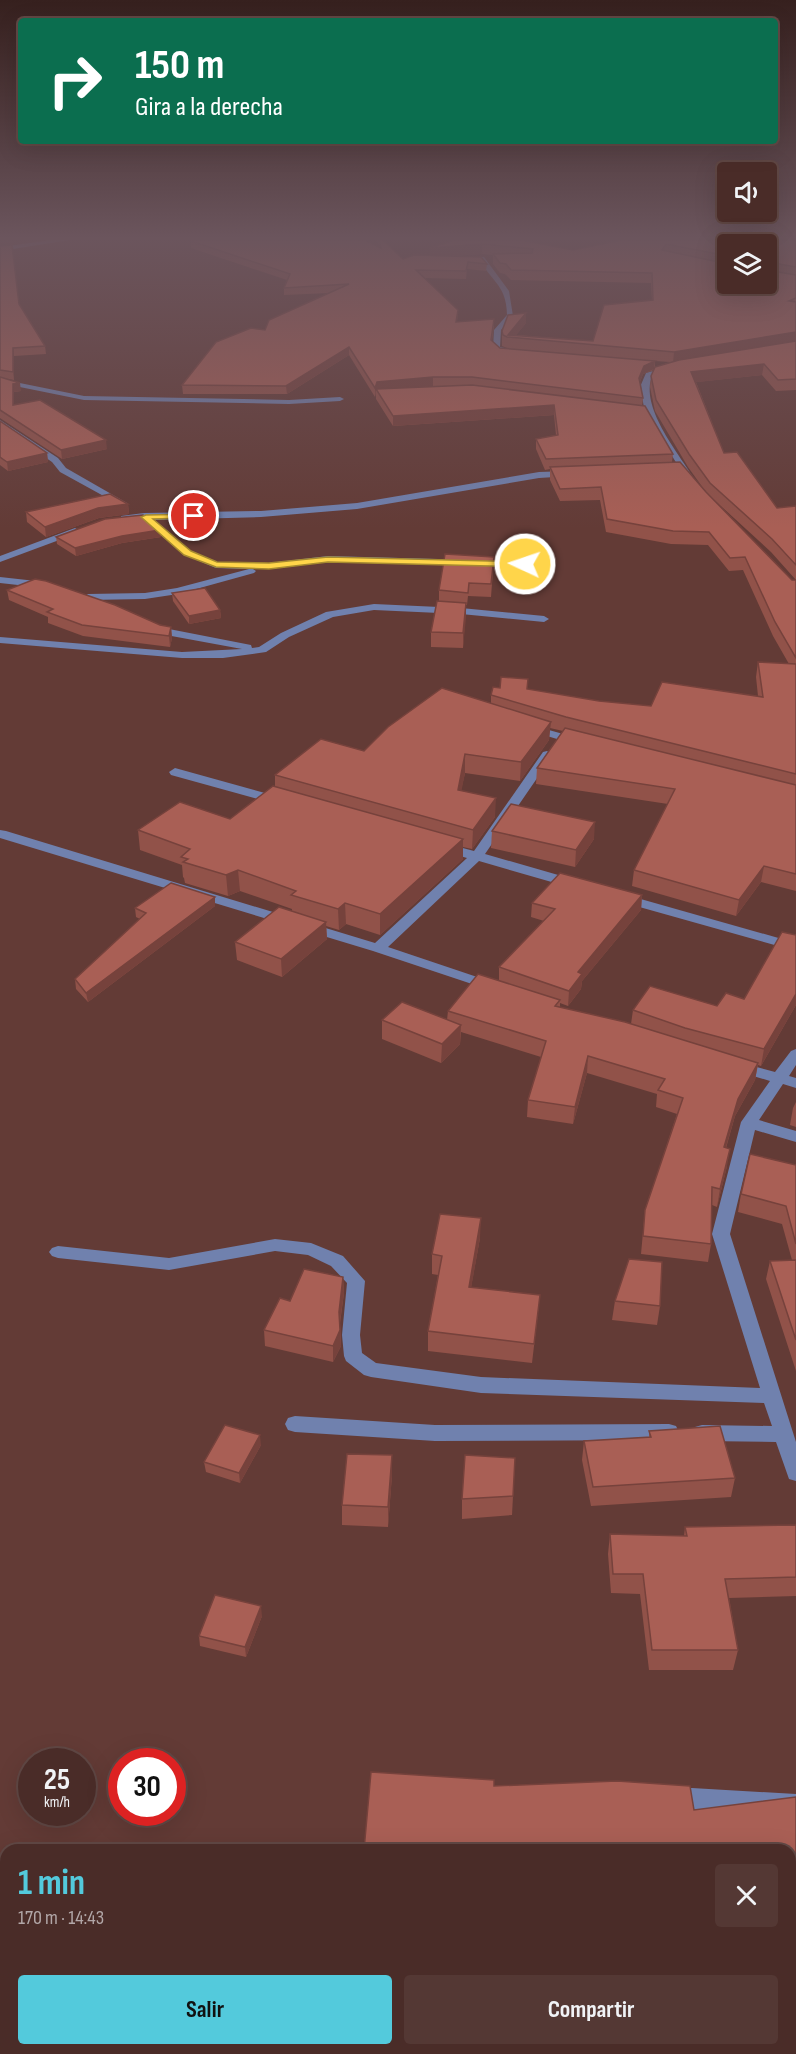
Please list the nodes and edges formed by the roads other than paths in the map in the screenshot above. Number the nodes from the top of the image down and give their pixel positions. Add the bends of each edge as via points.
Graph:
1 (495, 336) edge
2 (526, 354) edge
3 (653, 364) edge
4 (0, 381) edge
5 (340, 399) dead end
6 (638, 412) edge
7 (649, 412) junction
8 (0, 422) edge
9 (682, 468) junction
10 (671, 469) edge
11 (579, 473) edge
12 (693, 484) edge
13 (146, 517) junction
14 (114, 520) edge
15 (83, 529) edge
16 (0, 559) edge
17 (544, 565) dead end
18 (269, 566) junction
19 (0, 580) edge
20 (58, 589) edge
21 (113, 609) edge
22 (544, 619) dead end
23 (139, 621) edge
24 (0, 640) edge
25 (262, 650) junction
26 (517, 724) edge
27 (560, 737) junction
28 (594, 745) edge
29 (175, 772) dead end
30 (287, 803) edge
31 (1, 834) edge
32 (432, 844) edge
33 (477, 856) junction
34 (591, 889) edge
35 (614, 895) edge
36 (796, 947) edge
37 (378, 948) junction
38 (500, 990) edge
39 (796, 1054) edge
40 (723, 1063) edge
41 (788, 1081) edge
42 (749, 1122) junction
43 (796, 1137) edge
44 (58, 1252) dead end
45 (771, 1396) junction
46 (295, 1424) dead end
47 (782, 1434) junction
48 (796, 1473) edge
49 (651, 1798) edge
50 (796, 1806) edge

1 - 2 street via 497,348
3 - 7 street via 676,367 649,375 644,387
4 - 5 street via 84,398 289,402
6 - 7 street
7 - 9 street
8 - 13 street via 55,460 63,470
9 - 10 street
9 - 12 street
11 - 13 street via 539,475 338,508
13 - 14 street
13 - 18 street via 188,553 216,565
15 - 16 street
17 - 18 street via 328,559
18 - 21 street via 145,596 83,596
19 - 20 street
22 - 25 street via 374,607 330,614
23 - 25 street via 166,632
24 - 25 street via 182,655
26 - 27 street
27 - 28 street
27 - 33 street
29 - 30 street
31 - 37 street
32 - 33 street
33 - 34 street
33 - 37 street
35 - 36 street
37 - 38 street
39 - 41 street
40 - 41 street
41 - 42 street
42 - 43 street
42 - 45 street via 721,1234
44 - 45 street via 169,1264 275,1245 311,1250 337,1262 356,1281 351,1335 354,1356 371,1370 481,1385
45 - 47 street
46 - 47 street via 435,1433
47 - 48 street
49 - 50 street

